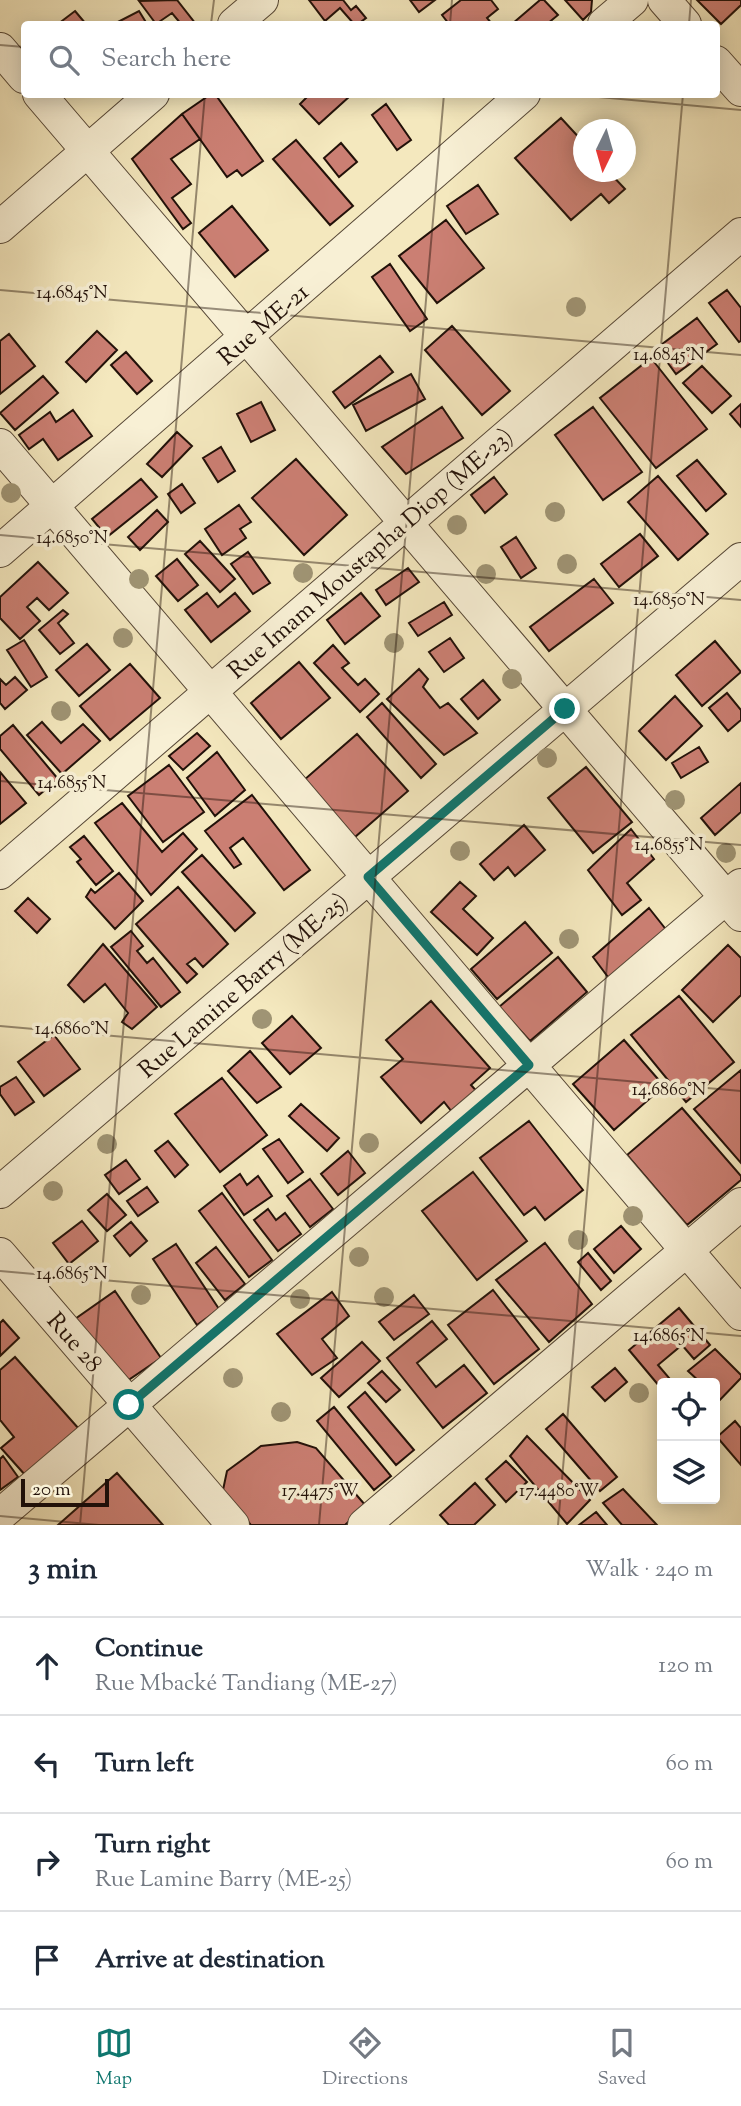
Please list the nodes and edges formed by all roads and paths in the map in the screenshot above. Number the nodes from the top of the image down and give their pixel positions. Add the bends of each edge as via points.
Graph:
1 (262, 0) edge
2 (632, 0) edge
3 (664, 0) edge
4 (238, 21) edge
5 (608, 21) edge
6 (682, 21) edge
7 (0, 48) edge
8 (720, 66) edge
9 (21, 73) edge
10 (741, 90) edge
11 (42, 98) edge
12 (148, 98) edge
13 (519, 98) edge
14 (88, 151) junction
15 (0, 227) edge
16 (741, 234) edge
17 (247, 337) junction
18 (0, 445) edge
19 (52, 507) junction
20 (406, 523) junction
21 (0, 551) edge
22 (741, 559) edge
23 (210, 692) junction
24 (565, 709) junction
25 (0, 873) edge
26 (368, 877) junction
27 (736, 899) edge
28 (529, 1065) junction
29 (0, 1192) edge
30 (741, 1204) edge
31 (687, 1250) junction
32 (0, 1254) edge
33 (741, 1314) edge
34 (129, 1405) junction
35 (0, 1515) edge
36 (233, 1525) edge
37 (364, 1525) edge

1 - 4 street
2 - 5 street
3 - 6 street
7 - 9 street
8 - 10 street
11 - 14 street
12 - 14 street
13 - 17 street, Rue ME-21
14 - 15 street
14 - 17 street
16 - 20 street, Rue Imam Moustapha Diop (ME-23)
17 - 19 street, Rue ME-21
17 - 20 street
18 - 19 street
19 - 21 street, Rue ME-21
19 - 23 street
20 - 23 street, Rue Imam Moustapha Diop (ME-23)
20 - 24 street
22 - 24 street, Rue Lamine Barry (ME-25)
23 - 25 street, Rue Imam Moustapha Diop (ME-23)
23 - 26 street
24 - 26 street, Rue Lamine Barry (ME-25)
24 - 27 street
26 - 28 street
26 - 29 street, Rue Lamine Barry (ME-25)
27 - 28 street
28 - 31 street
28 - 34 street
30 - 31 street
31 - 33 street
31 - 37 street
32 - 34 street, Rue 28
34 - 35 street
34 - 36 street, Rue 28

